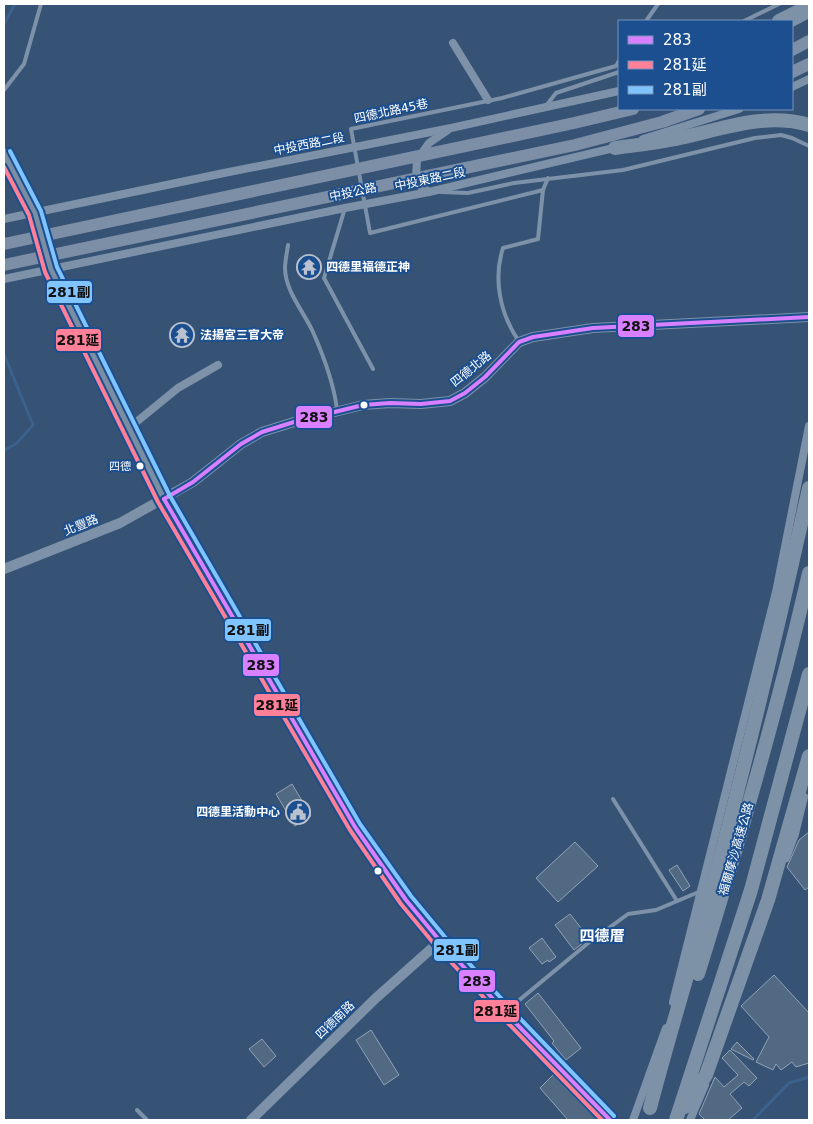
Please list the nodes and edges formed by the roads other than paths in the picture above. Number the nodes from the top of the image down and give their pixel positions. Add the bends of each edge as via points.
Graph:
1 (41, 4) edge
2 (658, 4) edge
3 (779, 4) edge
4 (809, 6) edge
5 (809, 14) edge
6 (647, 20) edge
7 (746, 20) edge
8 (782, 20) edge
9 (793, 22) edge
10 (809, 41) edge
11 (453, 43) dead end
12 (793, 49) edge
13 (618, 63) edge
14 (809, 64) edge
15 (618, 72) edge
16 (793, 72) edge
17 (809, 79) edge
18 (793, 87) edge
19 (4, 90) edge
20 (618, 90) edge
21 (488, 100) junction
22 (545, 108) junction
23 (629, 110) edge
24 (696, 110) edge
25 (736, 110) edge
26 (809, 125) edge
27 (451, 128) junction
28 (809, 146) edge
29 (353, 147) junction
30 (615, 148) junction
31 (4, 154) edge
32 (548, 178) junction
33 (543, 190) junction
34 (429, 192) junction
35 (366, 204) junction
36 (345, 208) junction
37 (34, 213) junction
38 (4, 219) edge
39 (4, 244) edge
40 (288, 245) dead end
41 (4, 265) edge
42 (51, 269) junction
43 (4, 279) edge
44 (809, 317) edge
45 (519, 342) junction
46 (218, 365) dead end
47 (373, 369) dead end
48 (338, 411) junction
49 (809, 426) edge
50 (129, 428) junction
51 (809, 481) edge
52 (804, 484) edge
53 (164, 499) junction
54 (4, 569) edge
55 (809, 573) edge
56 (809, 674) edge
57 (809, 756) edge
58 (809, 777) edge
59 (613, 799) dead end
60 (701, 891) junction
61 (677, 901) junction
62 (440, 941) junction
63 (504, 1012) junction
64 (137, 1110) dead end
65 (648, 1114) edge
66 (146, 1120) edge
67 (251, 1120) edge
68 (610, 1120) edge
69 (633, 1120) edge
70 (676, 1120) edge
71 (690, 1120) edge

1 - 19 lane via 24,64
2 - 6 lane
3 - 7 lane
4 - 8 highway
5 - 9 street
10 - 12 main road
11 - 21 street
13 - 21 lane, 四德北路45巷 via 616,66
14 - 16 main road
15 - 22 lane via 556,93
17 - 18 street
20 - 22 street, 中投西路二段
21 - 29 lane, 四德北路45巷 via 351,129
22 - 27 street, 中投西路二段
23 - 39 main road, 中投公路, bridge
24 - 41 main road, 中投公路, bridge via 575,145
25 - 30 street, 中投東路二段
26 - 30 highway via 768,119 677,139
27 - 29 street, 中投西路二段
27 - 34 street via 429,143 417,160 416,178
28 - 32 lane via 781,135 755,138 624,170
29 - 35 lane, 四德北路45巷
29 - 37 street, 中投西路二段
30 - 34 street, 中投東路二段
31 - 37 main road
32 - 33 lane
32 - 34 lane via 468,193
33 - 35 lane, 四德北路45巷 via 370,233
33 - 45 lane via 538,239 503,248 498,267 504,314
34 - 35 street, 中投東路二段
35 - 36 street, 中投東路二段
36 - 42 street, 中投東路二段
36 - 47 lane via 324,278
37 - 38 street, 中投西路二段
37 - 42 main road
40 - 48 lane via 285,269 288,283 313,332 335,391
42 - 43 street, 中投東路二段
42 - 50 main road
44 - 45 street via 593,328
45 - 48 street, 四德北路 via 486,376 450,401 363,405
46 - 50 street via 178,388
48 - 53 street, 四德北路 via 262,432
49 - 52 street
50 - 53 main road
51 - 52 street
52 - 60 street
52 - 65 highway via 784,601 715,877
53 - 54 street, 北豐路 via 120,523
53 - 62 main road via 355,827 406,900
55 - 65 highway, 福爾摩沙高速公路 via 756,782 727,880 691,996
56 - 70 highway, 福爾摩沙高速公路 via 751,890
57 - 70 highway via 768,900 706,1075
58 - 71 street via 795,834 711,1073
59 - 61 lane
60 - 61 lane
60 - 69 street via 668,1021
61 - 63 lane via 656,910 628,914
62 - 63 main road
62 - 67 street, 四德南路
63 - 68 main road
64 - 66 lane

